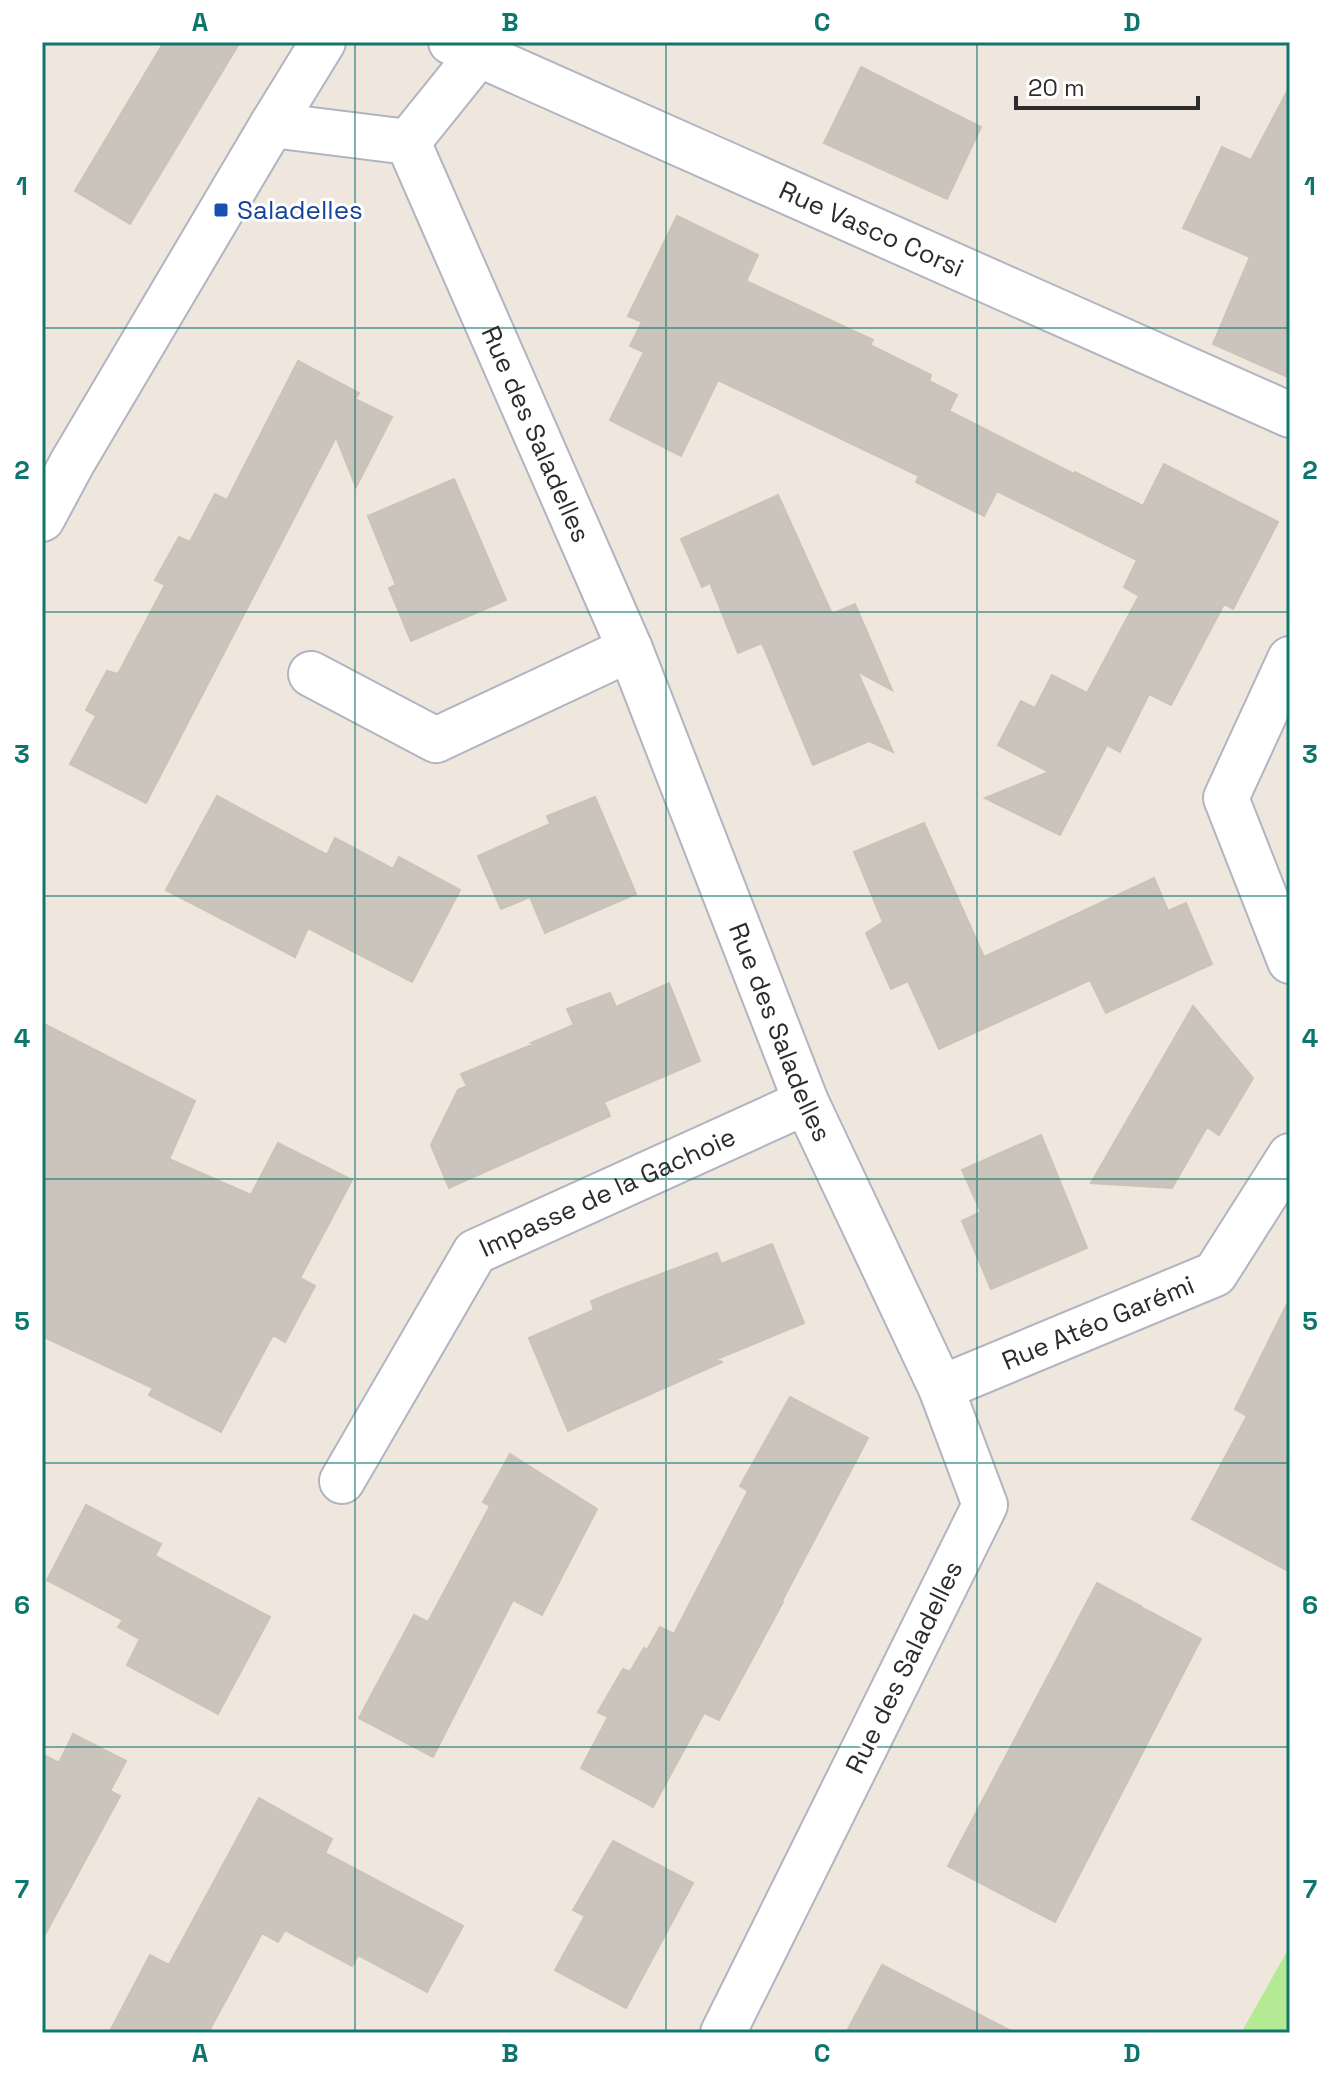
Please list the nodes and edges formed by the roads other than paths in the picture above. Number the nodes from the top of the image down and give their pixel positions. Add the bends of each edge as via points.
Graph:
1 (323, 42) edge
2 (465, 48) edge
3 (272, 125) junction
4 (408, 142) junction
5 (1290, 415) edge
6 (42, 519) edge
7 (630, 649) junction
8 (1290, 659) edge
9 (311, 674) dead end
10 (1290, 961) edge
11 (806, 1102) junction
12 (1290, 1156) edge
13 (941, 1388) junction
14 (342, 1481) dead end
15 (723, 2033) edge

1 - 3 street
2 - 4 street
2 - 5 street, Rue Vasco Corsi
3 - 4 street
3 - 6 street
4 - 7 street, Rue des Saladelles
7 - 9 street via 436,740
7 - 11 street, Rue des Saladelles
8 - 10 street via 1226,798
11 - 13 street, Rue des Saladelles
11 - 14 street, Impasse de la Gachoie via 475,1252
12 - 13 street, Rue Atéo Garémi via 1215,1274
13 - 15 street, Rue des Saladelles via 985,1505

